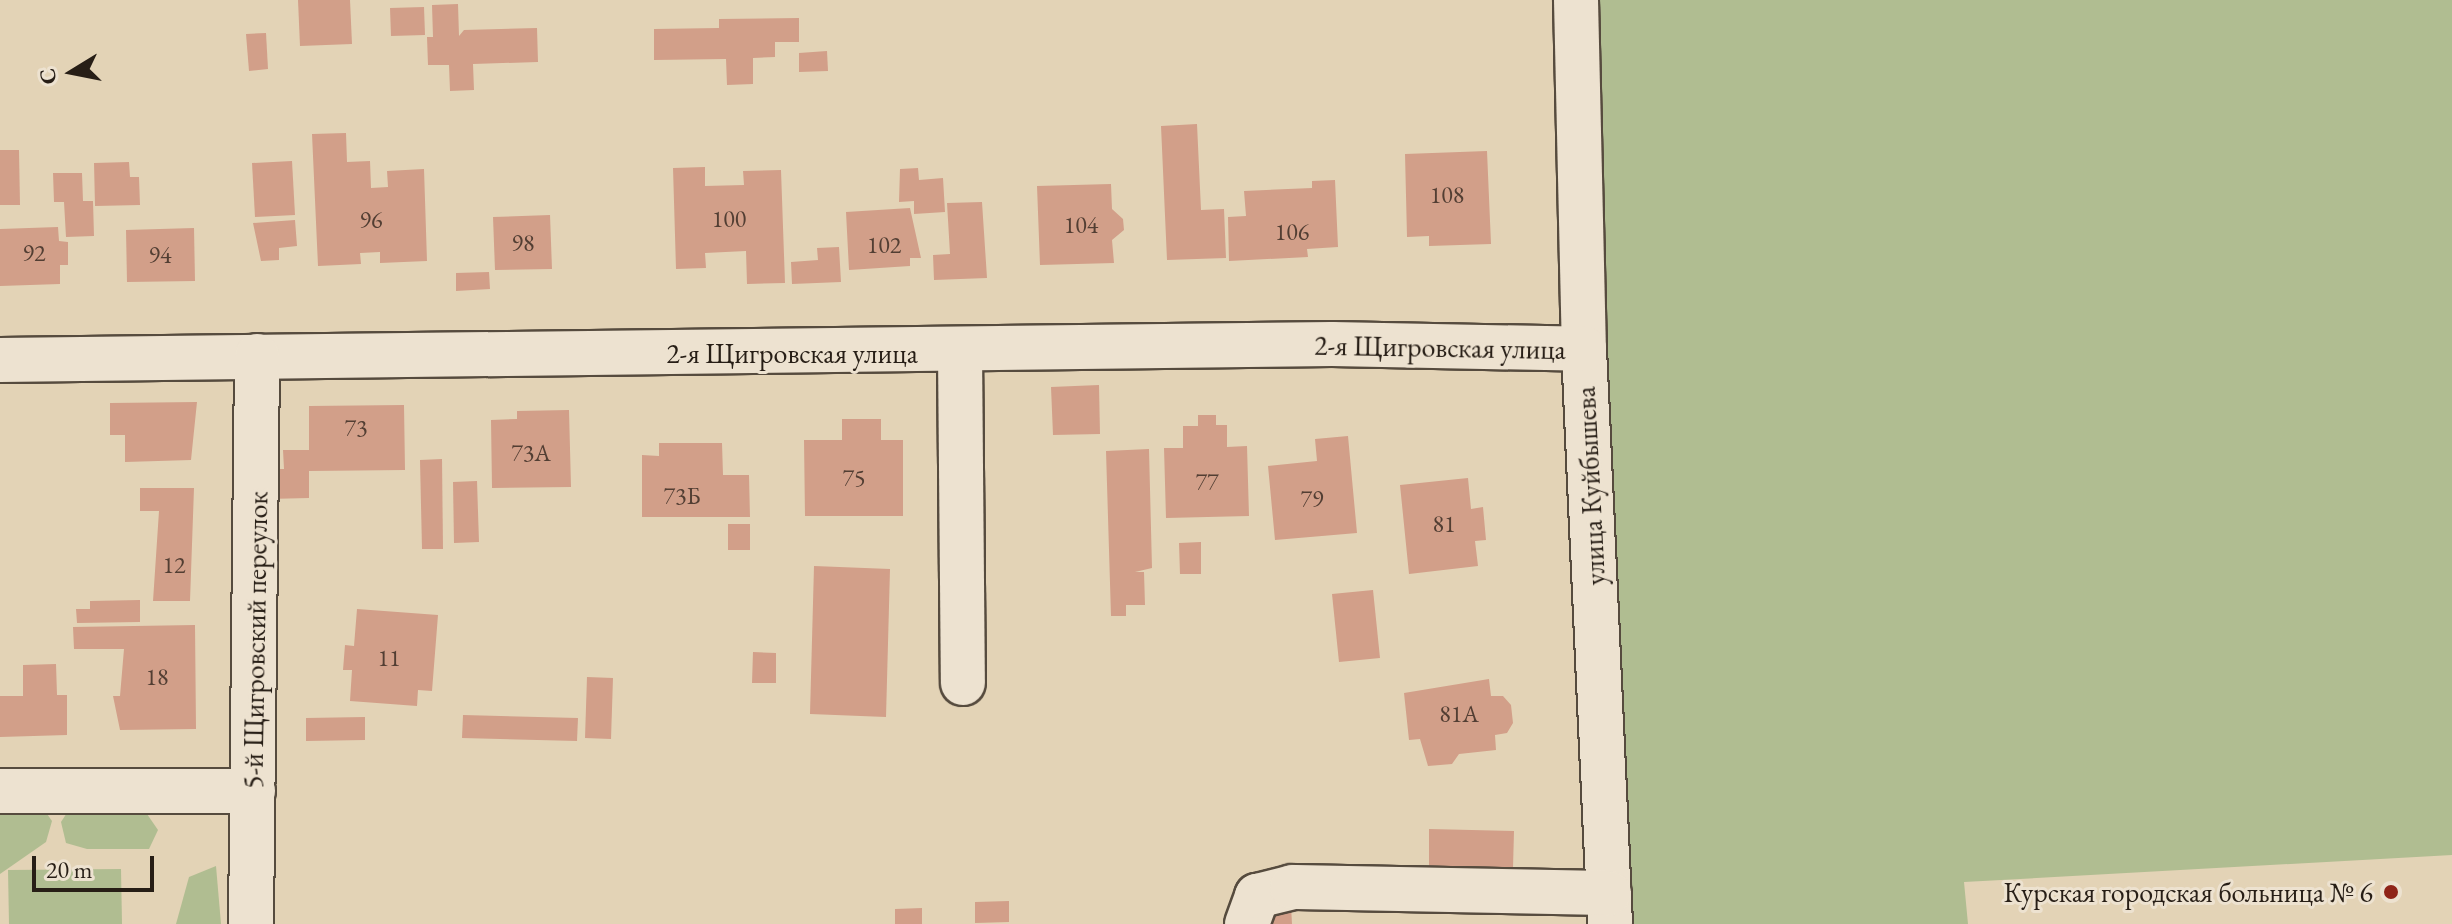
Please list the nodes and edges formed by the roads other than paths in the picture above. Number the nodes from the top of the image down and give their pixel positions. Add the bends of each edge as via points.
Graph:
1 (1576, 0) edge
2 (1584, 349) junction
3 (960, 352) junction
4 (257, 356) junction
5 (0, 360) edge
6 (963, 683) dead end
7 (0, 791) edge
8 (253, 791) junction
9 (1610, 908) edge
10 (251, 924) edge
11 (1247, 924) edge

1 - 2 street, улица Куйбышева
2 - 3 street, 2-я Щигровская улица via 1332,344
2 - 9 street, улица Куйбышева
3 - 4 street, 2-я Щигровская улица
3 - 6 street
4 - 5 street, 2-я Щигровская улица
4 - 8 street, 5-й Щигровский переулок
7 - 8 street
8 - 10 street, 5-й Щигровский переулок
9 - 11 street via 1292,887 1257,896

